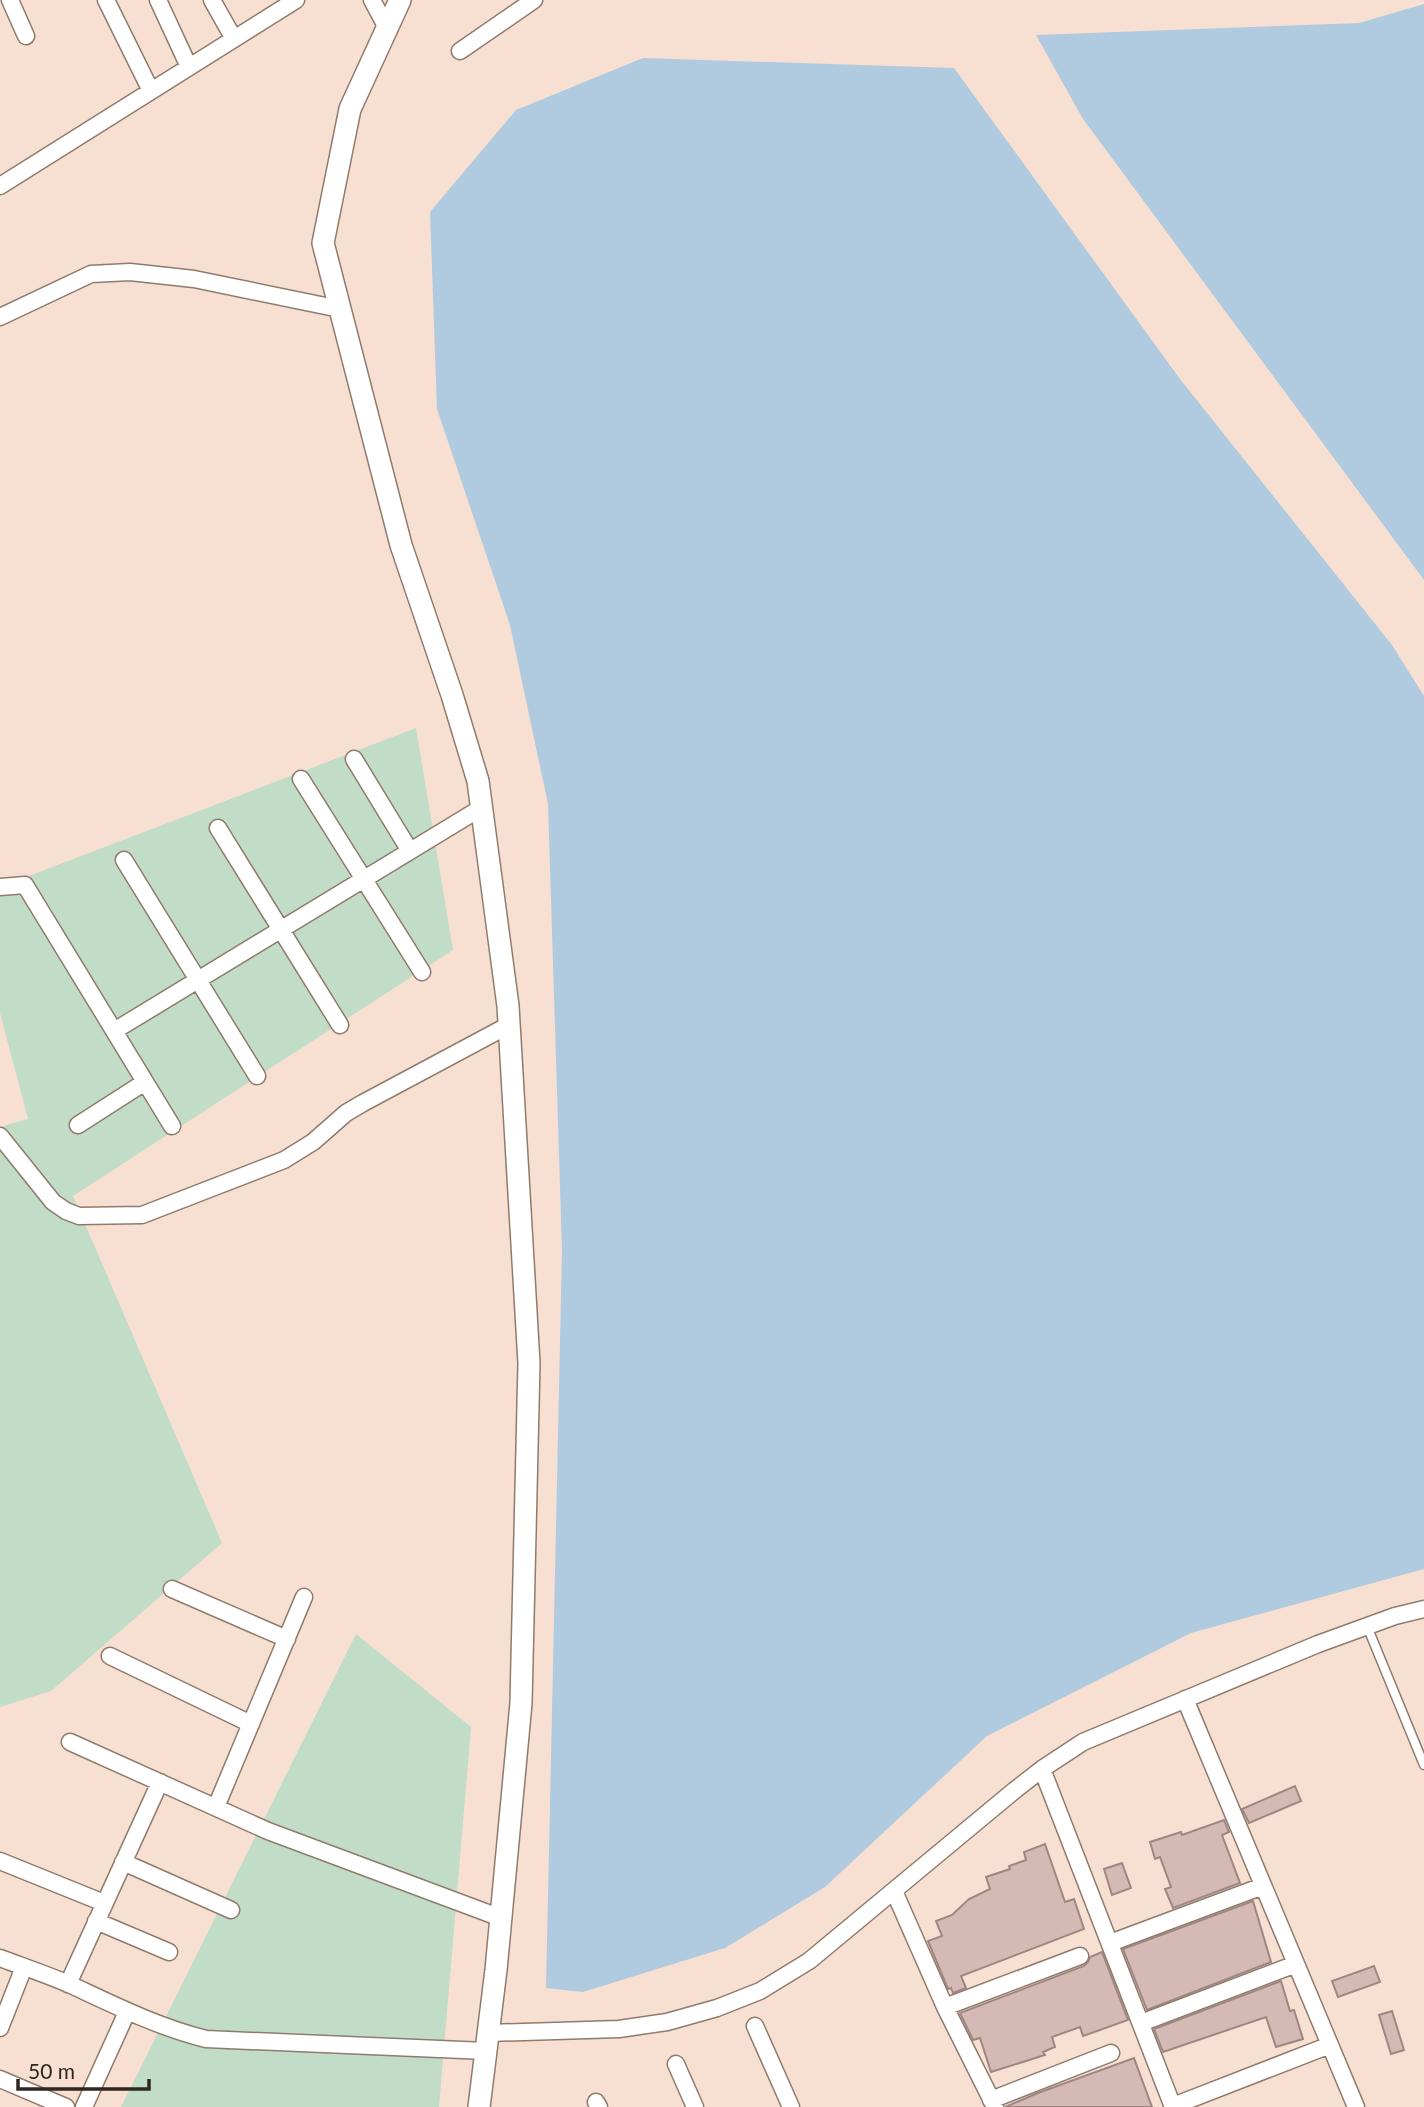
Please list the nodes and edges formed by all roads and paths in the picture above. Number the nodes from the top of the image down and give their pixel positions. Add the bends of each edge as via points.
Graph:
1 (10, 0) edge
2 (106, 0) edge
3 (158, 0) edge
4 (212, 0) edge
5 (296, 0) edge
6 (372, 0) edge
7 (400, 0) edge
8 (534, 0) edge
9 (279, 5) edge
10 (387, 28) junction
11 (26, 36) dead end
12 (234, 39) junction
13 (460, 51) dead end
14 (190, 67) junction
15 (151, 91) junction
16 (0, 186) edge
17 (340, 309) junction
18 (0, 317) edge
19 (354, 759) dead end
20 (301, 779) dead end
21 (481, 808) junction
22 (218, 828) dead end
23 (410, 851) junction
24 (124, 860) dead end
25 (364, 880) junction
26 (0, 887) edge
27 (281, 930) junction
28 (422, 972) dead end
29 (198, 980) junction
30 (340, 1025) dead end
31 (509, 1025) junction
32 (114, 1031) junction
33 (257, 1076) dead end
34 (145, 1082) junction
35 (78, 1125) dead end
36 (172, 1126) dead end
37 (0, 1136) edge
38 (172, 1589) dead end
39 (304, 1597) dead end
40 (1424, 1609) edge
41 (1367, 1626) junction
42 (287, 1639) junction
43 (110, 1656) dead end
44 (1185, 1699) junction
45 (251, 1724) junction
46 (70, 1742) dead end
47 (1424, 1765) edge
48 (1042, 1769) junction
49 (160, 1782) junction
50 (216, 1807) junction
51 (0, 1861) edge
52 (123, 1862) junction
53 (1264, 1886) junction
54 (894, 1891) junction
55 (104, 1903) junction
56 (231, 1910) dead end
57 (501, 1918) junction
58 (96, 1921) junction
59 (1110, 1943) junction
60 (169, 1952) dead end
61 (1080, 1956) dead end
62 (0, 1958) edge
63 (1296, 1964) junction
64 (24, 1967) junction
65 (68, 1984) junction
66 (945, 2007) junction
67 (127, 2012) junction
68 (1141, 2023) junction
69 (755, 2026) dead end
70 (0, 2028) edge
71 (487, 2042) junction
72 (1330, 2045) junction
73 (1111, 2053) dead end
74 (676, 2064) dead end
75 (0, 2079) edge
76 (993, 2103) edge
77 (1173, 2106) edge
78 (66, 2107) edge
79 (84, 2107) edge
80 (479, 2107) edge
81 (695, 2107) edge
82 (791, 2107) edge
83 (1356, 2107) edge

1 - 11 street
2 - 15 street
3 - 14 street
4 - 12 street
5 - 9 street
6 - 10 street
7 - 10 street
8 - 13 street
9 - 12 street
10 - 17 street via 350,108 323,243
12 - 14 street
14 - 15 street
15 - 16 street
17 - 18 street via 194,279 130,272 91,274
17 - 21 street via 401,545 452,695 478,781
19 - 23 street
20 - 25 street
21 - 23 street
21 - 31 street
22 - 27 street
23 - 25 street
24 - 29 street
25 - 27 street
25 - 28 street
26 - 32 street via 25,885
27 - 29 street
27 - 30 street
29 - 32 street
29 - 33 street
31 - 37 street via 346,1113 284,1160 142,1215 79,1216 66,1211 53,1202
31 - 57 street via 529,1363 521,1703
32 - 34 street
34 - 35 street
34 - 36 street
38 - 42 street
39 - 42 street
40 - 41 street
41 - 44 street
41 - 47 lane
42 - 45 street
43 - 45 street
44 - 48 street via 1083,1742
44 - 53 street
45 - 50 street
46 - 49 street
48 - 54 street
48 - 59 street
49 - 50 street
49 - 52 street
50 - 57 street
51 - 55 street
52 - 55 street
52 - 56 street
53 - 59 street
53 - 63 street
54 - 66 street
54 - 71 street via 809,1961 760,1991 717,2008 667,2022
55 - 58 street
57 - 71 street
58 - 60 street
58 - 65 street
59 - 68 street
61 - 66 street
62 - 64 street
63 - 68 street
63 - 72 street
64 - 65 street
64 - 70 street
65 - 67 street
66 - 76 street
67 - 71 street via 206,2039
67 - 79 street
68 - 77 street
69 - 82 street
71 - 80 street
72 - 77 street
72 - 83 street
73 - 76 street
74 - 81 street
75 - 78 street

